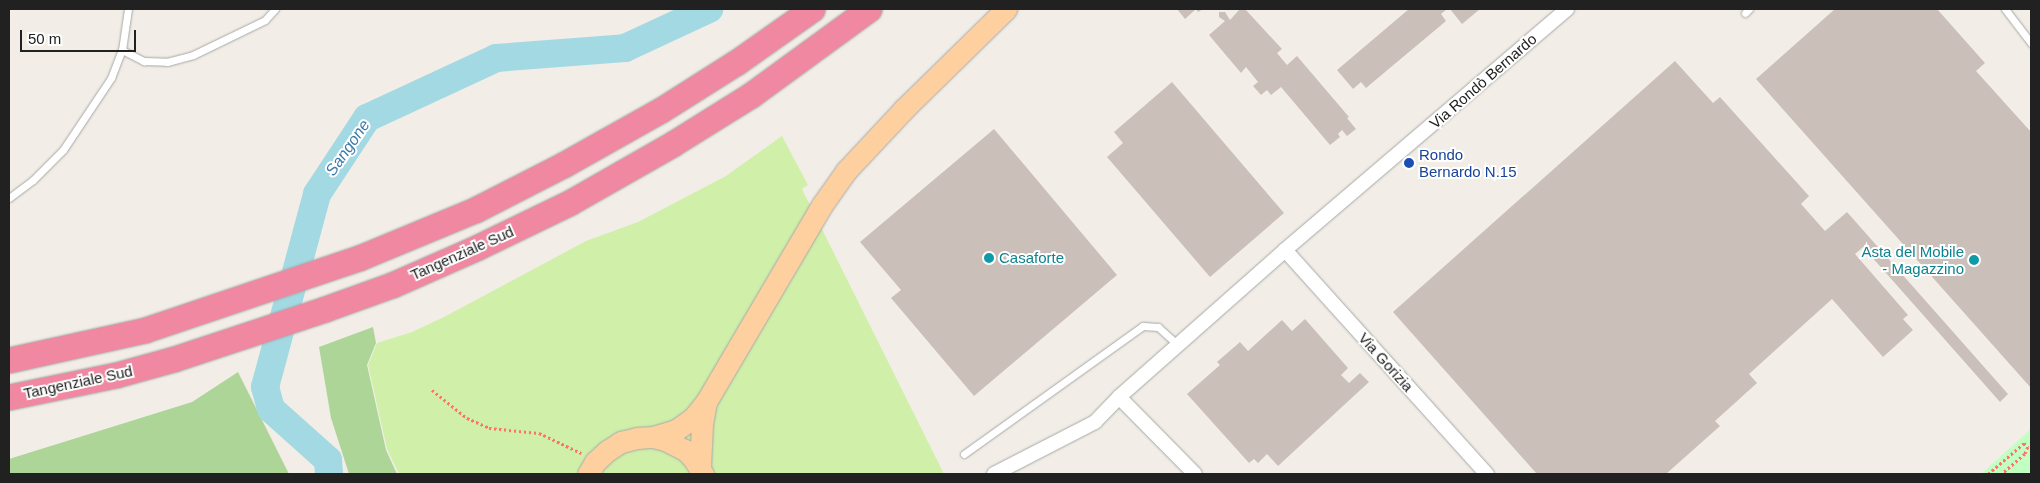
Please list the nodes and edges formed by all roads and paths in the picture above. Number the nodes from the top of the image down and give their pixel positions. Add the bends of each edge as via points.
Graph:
1 (128, 9) edge
2 (275, 9) edge
3 (812, 9) edge
4 (869, 9) edge
5 (1006, 9) edge
6 (1567, 9) edge
7 (2006, 9) edge
8 (2031, 43) edge
9 (122, 50) junction
10 (9, 198) edge
11 (1285, 250) junction
12 (1178, 345) junction
13 (9, 360) edge
14 (432, 390) dead end
15 (9, 397) edge
16 (1119, 397) junction
17 (706, 402) junction
18 (654, 438) junction
19 (964, 454) dead end
20 (592, 468) edge
21 (702, 471) edge
22 (994, 474) edge
23 (1196, 474) edge
24 (1487, 474) edge
25 (1988, 474) edge
26 (2002, 474) edge

1 - 9 lane
2 - 9 lane via 265,20 193,55 167,62 144,61
3 - 13 highway via 653,115 484,206 359,258 145,330
4 - 15 highway, Tangenziale Sud via 750,95 674,143 569,203 478,247 392,284 222,343 116,375
5 - 17 main road via 904,109 834,187
6 - 11 street, Via Rondò Bernardo
7 - 8 lane
9 - 10 lane via 111,78 63,150
11 - 12 street, Via Rondò Bernardo
11 - 24 street, Via Gorizia
12 - 16 street, Via Rondò Bernardo
12 - 19 lane via 1158,327 1144,326
14 - 20 path via 474,422 489,428 539,433 575,448
16 - 22 street, Via Rondò Bernardo via 1096,422
16 - 23 street
17 - 18 main road via 693,418 676,430
17 - 21 main road via 702,424
18 - 20 main road via 621,442 607,450
18 - 21 main road via 675,444 693,458
25 - 26 path via 2024,443 2028,448 2025,454

